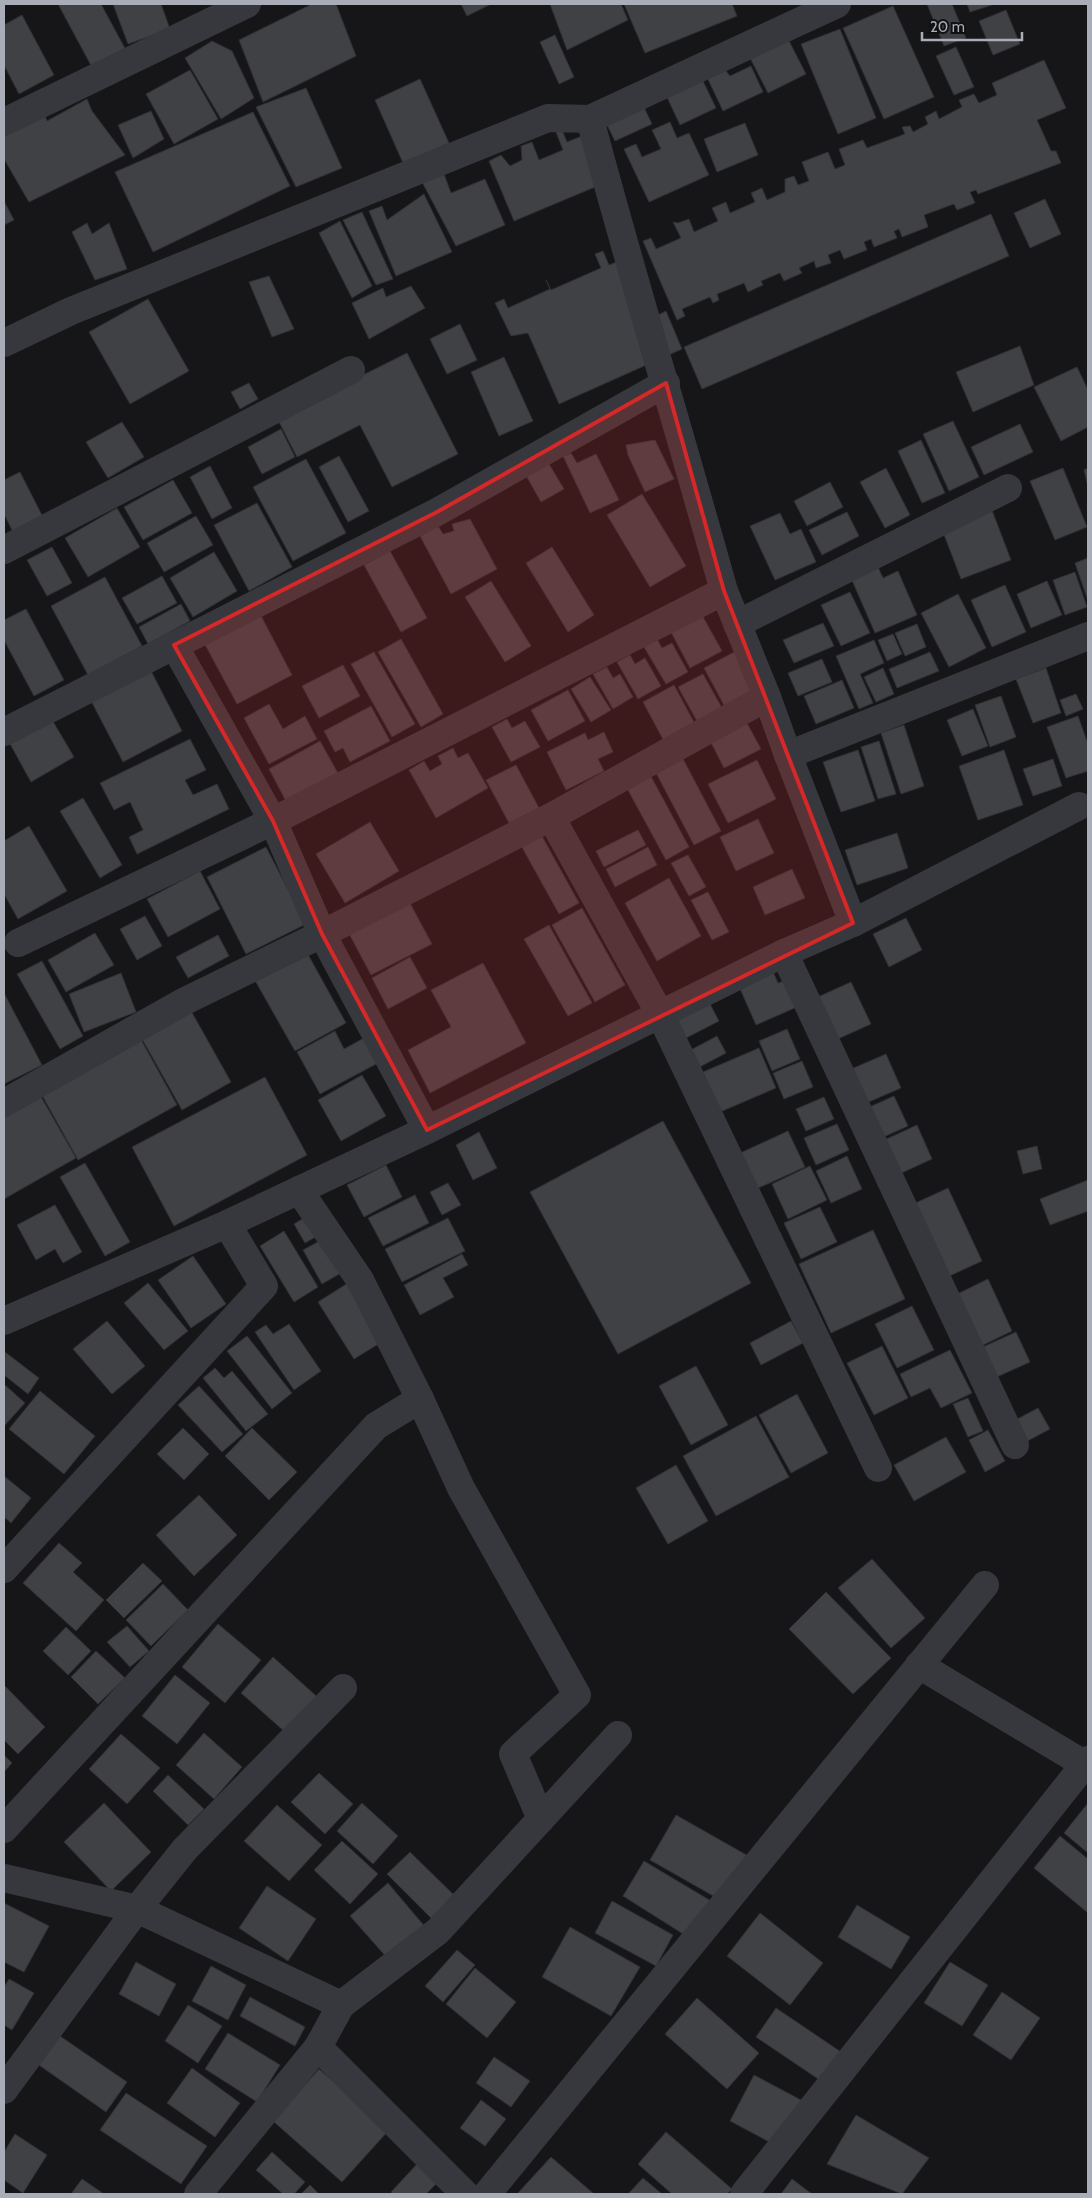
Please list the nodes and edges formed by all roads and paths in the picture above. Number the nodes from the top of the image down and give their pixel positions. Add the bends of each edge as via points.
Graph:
1 (247, 4) edge
2 (837, 4) edge
3 (590, 119) junction
4 (4, 122) edge
5 (4, 343) edge
6 (351, 370) dead end
7 (666, 383) junction
8 (1008, 488) dead end
9 (4, 550) edge
10 (724, 591) junction
11 (737, 624) junction
12 (1088, 636) edge
13 (174, 644) junction
14 (767, 697) junction
15 (4, 732) edge
16 (788, 755) junction
17 (1079, 806) dead end
18 (551, 817) junction
19 (272, 821) junction
20 (853, 923) junction
21 (322, 934) junction
22 (18, 943) dead end
23 (784, 953) junction
24 (660, 1014) junction
25 (4, 1103) edge
26 (426, 1130) junction
27 (299, 1190) junction
28 (227, 1224) junction
29 (4, 1321) edge
30 (420, 1399) junction
31 (1015, 1445) dead end
32 (878, 1468) dead end
33 (4, 1569) edge
34 (985, 1585) dead end
35 (919, 1665) junction
36 (343, 1688) dead end
37 (618, 1735) dead end
38 (1086, 1762) edge
39 (541, 1820) junction
40 (4, 1829) edge
41 (4, 1878) edge
42 (137, 1909) junction
43 (341, 2005) junction
44 (318, 2047) junction
45 (4, 2090) edge
46 (198, 2194) edge
47 (464, 2194) edge
48 (487, 2194) edge
49 (744, 2194) edge

1 - 4 street
2 - 3 street
3 - 5 street via 548,118 71,311
3 - 7 street
6 - 9 street
7 - 10 street
7 - 13 street via 437,512
8 - 11 street
10 - 11 street
10 - 19 street
11 - 14 street
12 - 16 street
13 - 15 street
13 - 19 street
14 - 16 street
14 - 18 street
16 - 20 street
17 - 20 street
18 - 21 street
18 - 24 street
19 - 21 street
19 - 22 street
20 - 23 street
21 - 25 street via 185,1001
21 - 26 street
23 - 24 street
23 - 31 street
24 - 26 street
24 - 32 street
26 - 27 street
27 - 28 street
27 - 30 street via 360,1280
28 - 29 street
28 - 33 street via 264,1286
30 - 39 street via 461,1488 577,1695 513,1754
30 - 40 street via 376,1426
34 - 35 street
35 - 38 street
35 - 48 street
36 - 42 street via 185,1848
37 - 39 street
38 - 49 street
39 - 43 street via 438,1931
41 - 42 street
42 - 43 street
42 - 45 street
43 - 44 street
44 - 46 street
44 - 47 street

